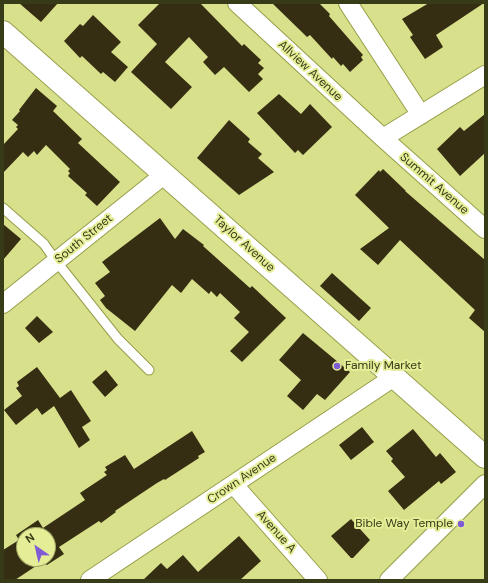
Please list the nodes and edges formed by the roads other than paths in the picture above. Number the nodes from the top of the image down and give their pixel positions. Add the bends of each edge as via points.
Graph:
1 (238, 3) edge
2 (348, 3) edge
3 (3, 32) edge
4 (485, 75) edge
5 (421, 115) junction
6 (383, 138) junction
7 (165, 174) junction
8 (3, 208) edge
9 (485, 229) edge
10 (56, 261) junction
11 (3, 304) edge
12 (149, 370) dead end
13 (394, 377) junction
14 (485, 457) edge
15 (485, 484) edge
16 (234, 485) junction
17 (90, 580) edge
18 (318, 580) edge
19 (390, 580) edge

1 - 6 street, Allview Avenue
2 - 5 street
3 - 7 street, Taylor Avenue
4 - 5 street
5 - 6 street
6 - 9 street, Summit Avenue
7 - 10 street, South Street
7 - 13 street, Taylor Avenue
8 - 10 lane via 44,244
10 - 11 street, South Street
10 - 12 lane via 118,339
13 - 14 street, Taylor Avenue
13 - 16 street, Crown Avenue
15 - 19 street
16 - 17 street, Crown Avenue
16 - 18 street, Avenue A

